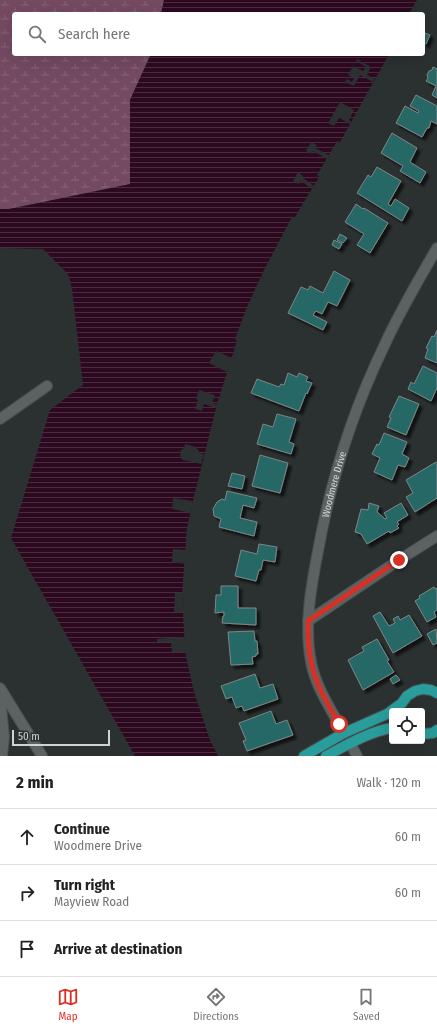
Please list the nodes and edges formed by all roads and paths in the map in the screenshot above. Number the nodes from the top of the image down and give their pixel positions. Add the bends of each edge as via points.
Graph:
1 (437, 248) edge
2 (47, 386) dead end
3 (0, 419) edge
4 (437, 536) edge
5 (308, 621) junction
6 (0, 688) edge
7 (435, 691) edge
8 (0, 696) edge
9 (402, 707) edge
10 (389, 728) edge
11 (436, 732) edge
12 (344, 733) junction
13 (425, 734) edge
14 (350, 743) junction
15 (2, 756) edge
16 (42, 756) edge
17 (304, 756) edge
18 (326, 756) edge
19 (357, 756) edge

1 - 5 street, Woodmere Drive via 385,343 353,419 324,516 314,568
2 - 3 street
4 - 5 street
5 - 12 street, Woodmere Drive via 308,644 316,680
6 - 16 street
7 - 9 main road via 415,691 407,696
8 - 15 street via 4,737
9 - 12 main road
10 - 14 main road
11 - 13 main road
12 - 17 main road
14 - 18 main road
14 - 19 street

